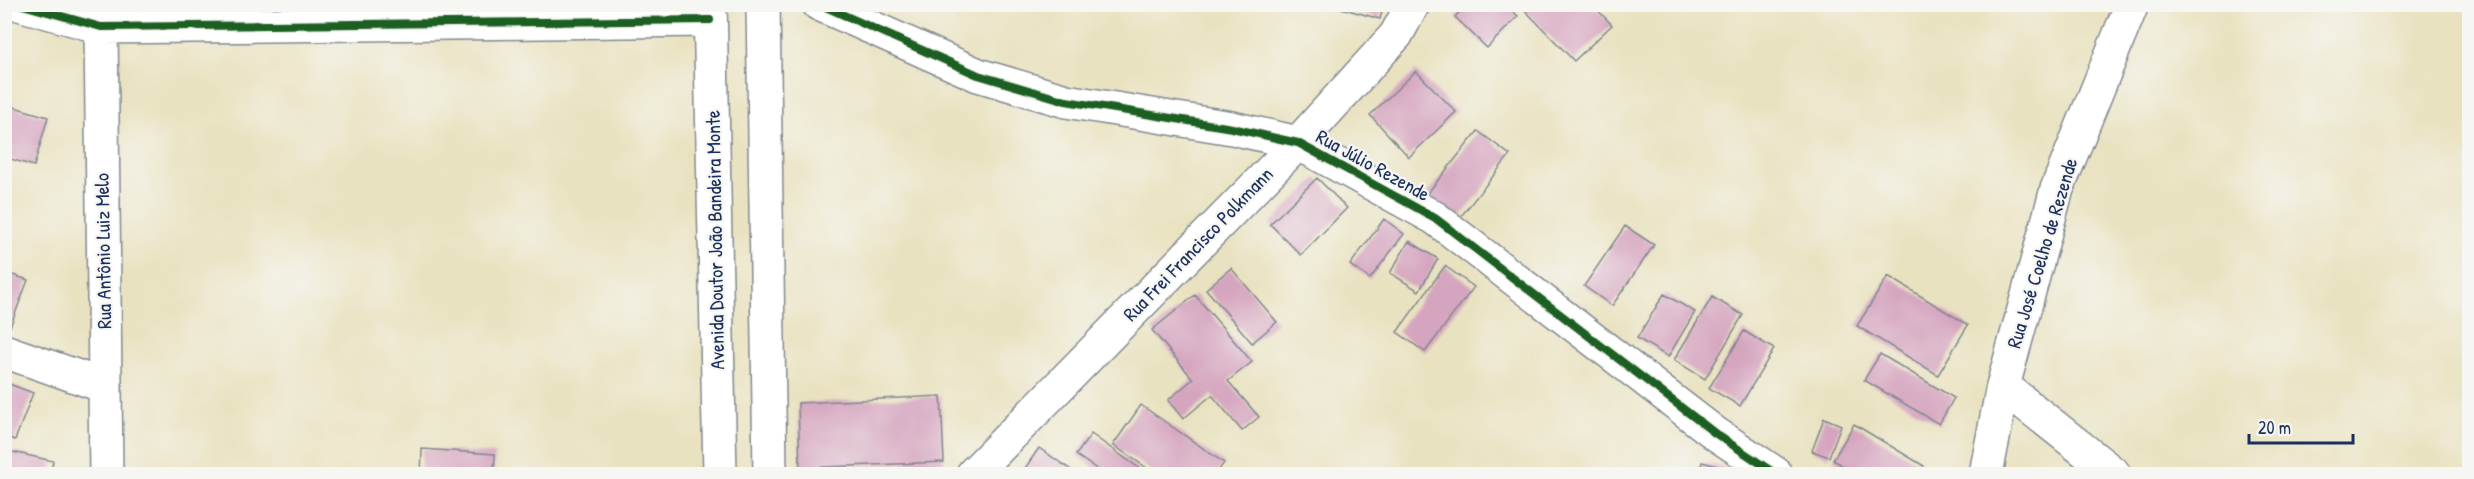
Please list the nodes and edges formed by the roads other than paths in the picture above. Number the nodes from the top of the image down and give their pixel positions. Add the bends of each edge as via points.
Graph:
1 (19, 4) edge
2 (763, 4) edge
3 (819, 4) edge
4 (1413, 4) edge
5 (2132, 4) edge
6 (710, 12) edge
7 (101, 27) junction
8 (1298, 142) junction
9 (4, 351) edge
10 (104, 386) junction
11 (2003, 386) junction
12 (106, 474) edge
13 (720, 474) edge
14 (770, 474) edge
15 (973, 474) edge
16 (1776, 474) edge
17 (1986, 474) edge
18 (2114, 474) edge

1 - 7 street
2 - 14 street
3 - 8 street, Rua Júlio Rezende via 978,75 1066,101
4 - 8 street, Rua Frei Francisco Polkmann via 1396,35
5 - 11 street, Rua José Coelho de Rezende via 2057,189
6 - 7 street
6 - 13 street, Avenida Doutor João Bandeira Monte
7 - 10 street, Rua Antônio Luiz Melo
8 - 15 street, Rua Frei Francisco Polkmann
8 - 16 street, Rua Júlio Rezende via 1435,218 1716,434
9 - 10 street
10 - 12 street, Rua Antônio Luiz Melo
11 - 17 street, Rua José Coelho de Rezende
11 - 18 street

